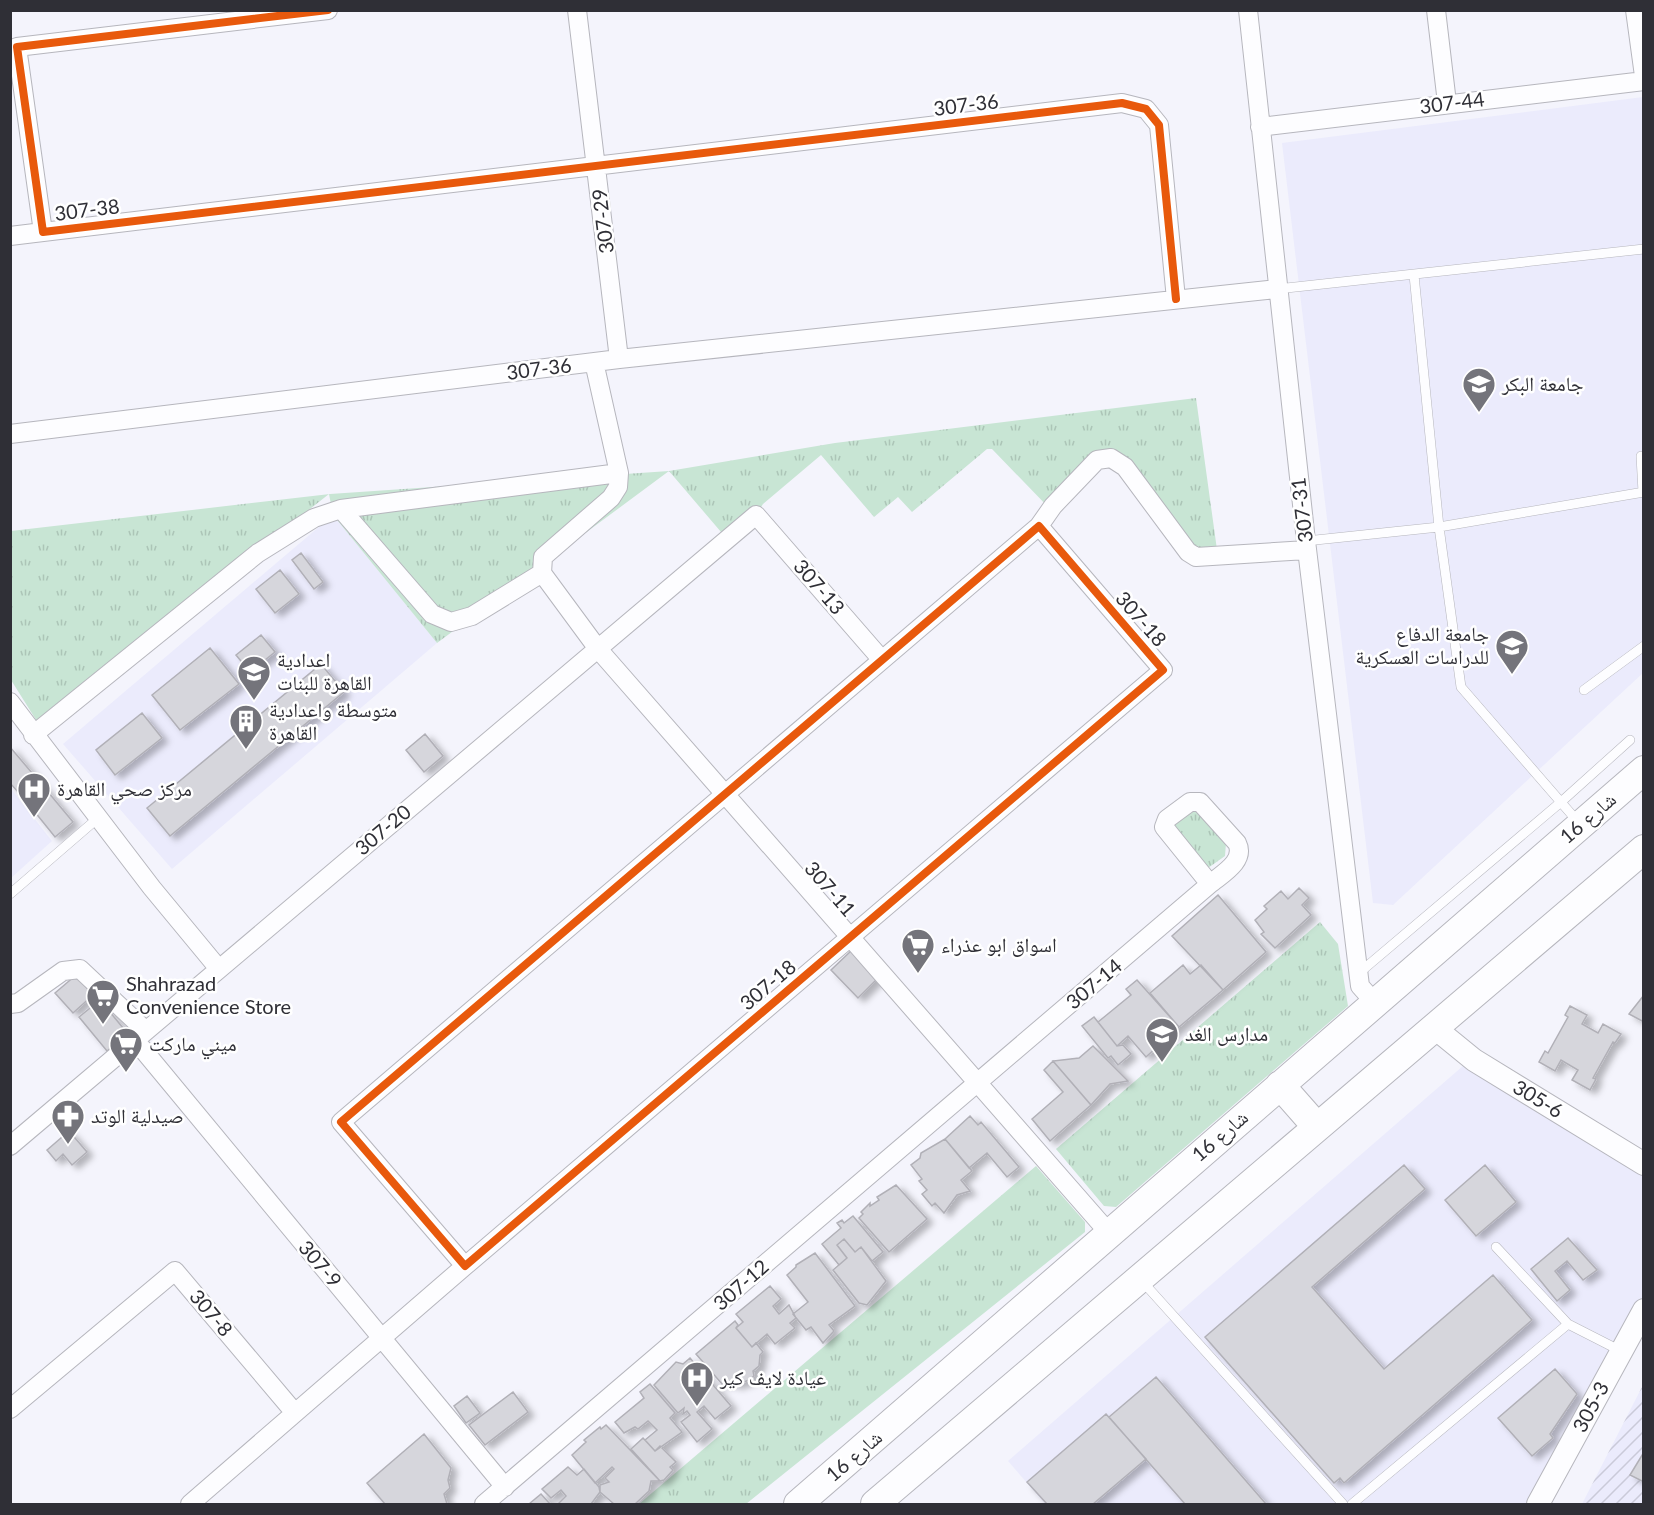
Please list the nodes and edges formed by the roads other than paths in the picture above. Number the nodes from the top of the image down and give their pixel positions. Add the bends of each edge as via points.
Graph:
1 (328, 10) edge
2 (577, 10) edge
3 (1248, 10) edge
4 (1436, 10) edge
5 (1635, 10) edge
6 (14, 48) edge
7 (1644, 76) edge
8 (1644, 81) edge
9 (1447, 103) junction
10 (1260, 127) junction
11 (596, 166) junction
12 (42, 232) junction
13 (10, 236) edge
14 (1644, 249) edge
15 (1414, 275) junction
16 (1277, 290) junction
17 (1176, 299) junction
18 (619, 359) junction
19 (594, 362) junction
20 (10, 434) edge
21 (1641, 456) dead end
22 (619, 472) junction
23 (1643, 492) edge
24 (341, 509) junction
25 (756, 515) joint
26 (1039, 526) junction
27 (1439, 526) junction
28 (1306, 546) junction
29 (543, 573) junction
30 (1644, 646) edge
31 (597, 649) junction
32 (882, 660) junction
33 (1584, 690) dead end
34 (10, 702) edge
35 (33, 735) junction
36 (1630, 740) dead end
37 (1644, 770) edge
38 (725, 794) junction
39 (1561, 802) junction
40 (98, 818) junction
41 (1580, 825) junction
42 (1644, 849) edge
43 (1210, 884) junction
44 (10, 894) edge
45 (850, 937) junction
46 (219, 969) junction
47 (1359, 974) junction
48 (1374, 1003) junction
49 (10, 1005) edge
50 (1436, 1029) junction
51 (140, 1036) junction
52 (978, 1083) junction
53 (1280, 1085) junction
54 (1317, 1127) junction
55 (10, 1146) edge
56 (1644, 1164) edge
57 (1109, 1233) junction
58 (1496, 1247) dead end
59 (465, 1266) junction
60 (1139, 1278) junction
61 (1644, 1310) edge
62 (1568, 1324) junction
63 (382, 1338) junction
64 (1621, 1351) junction
65 (10, 1409) edge
66 (295, 1413) junction
67 (505, 1487) junction
68 (884, 1502) edge
69 (190, 1504) edge
70 (484, 1504) edge
71 (798, 1504) edge
72 (1343, 1504) edge
73 (1352, 1504) edge
74 (1538, 1504) edge

1 - 6 street, 307-38
2 - 11 street, 307-29
3 - 10 street, 307-31
4 - 9 street
5 - 7 street
6 - 12 street, 307-38
8 - 9 street, 307-44
9 - 10 street, 307-44
10 - 16 street, 307-31
11 - 12 street, 307-38
11 - 17 street, 307-36 via 1122,103 1146,109 1159,125
11 - 18 street, 307-29
12 - 13 street
14 - 15 lane
15 - 16 lane
15 - 27 lane
16 - 17 street, 307-36
16 - 28 street, 307-31
17 - 18 street, 307-36
18 - 19 street, 307-36
19 - 20 street, 307-36
19 - 22 street
21 - 23 lane
22 - 24 street
22 - 29 street via 618,487 611,498 543,557
23 - 27 lane
24 - 29 street via 432,614 451,622 472,616
24 - 35 street via 314,518 258,553
25 - 31 street, 307-20
25 - 32 street, 307-13
26 - 28 street via 1097,460 1111,458 1125,467 1188,552 1196,557
26 - 32 street
26 - 45 street, 307-18 via 1163,670
27 - 28 lane
27 - 39 lane via 1461,687
28 - 47 street, 307-31
29 - 31 street, 307-11
30 - 33 lane
31 - 38 street, 307-11
31 - 46 street, 307-20
32 - 38 street
34 - 35 street
35 - 40 street
36 - 39 lane
37 - 41 main road, شارع 16
38 - 45 street, 307-11
38 - 59 street via 341,1122
39 - 41 lane
39 - 47 lane
40 - 44 lane
40 - 46 street
41 - 48 main road, شارع 16
42 - 50 main road
43 - 43 street, 307-14 via 1238,859 1239,847 1200,802 1190,802 1167,819 1164,827
43 - 52 street, 307-14
45 - 52 street, 307-11
45 - 59 street, 307-18
46 - 51 street, 307-20
47 - 48 street, 307-31 via 1360,986
48 - 53 main road, شارع 16
49 - 51 street, 307-9 via 63,971 80,969
50 - 54 main road
50 - 56 street, 305-6 via 1474,1060
51 - 55 street, 307-20
51 - 63 street, 307-9
52 - 57 street, 307-11
52 - 67 street, 307-12
53 - 54 main road
53 - 57 main road, شارع 16
54 - 60 main road
57 - 71 main road, شارع 16
58 - 62 lane
59 - 63 street, 307-18
60 - 68 main road
60 - 72 lane
61 - 64 street, 305-3
62 - 64 lane
62 - 73 lane
63 - 66 street, 307-18
63 - 67 street, 307-9
64 - 74 street, 305-3
65 - 66 street, 307-8 via 175,1271
66 - 69 street
67 - 70 street, 307-12

